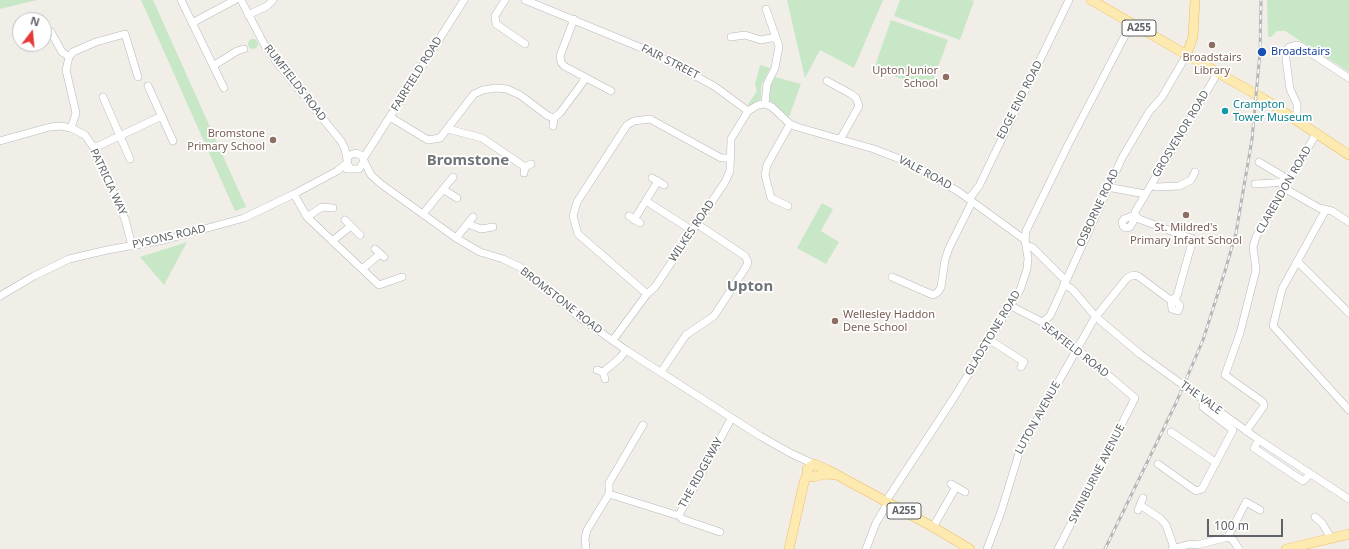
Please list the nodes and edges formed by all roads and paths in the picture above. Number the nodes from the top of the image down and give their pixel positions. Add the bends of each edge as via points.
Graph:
1 (181, 0) edge
2 (235, 0) edge
3 (241, 0) edge
4 (273, 0) edge
5 (464, 0) edge
6 (505, 0) edge
7 (525, 0) edge
8 (1069, 0) edge
9 (1091, 0) edge
10 (1195, 0) edge
11 (766, 8) dead end
12 (248, 15) junction
13 (574, 19) junction
14 (192, 23) junction
15 (1131, 24) junction
16 (52, 34) edge
17 (731, 37) dead end
18 (776, 37) junction
19 (525, 44) dead end
20 (244, 49) dead end
21 (1186, 56) junction
22 (69, 57) junction
23 (214, 66) junction
24 (1217, 74) junction
25 (138, 77) dead end
26 (586, 78) junction
27 (1349, 78) edge
28 (831, 82) dead end
29 (148, 86) dead end
30 (224, 88) dead end
31 (611, 91) dead end
32 (104, 98) dead end
33 (765, 104) junction
34 (748, 111) junction
35 (162, 116) junction
36 (1296, 116) junction
37 (390, 117) junction
38 (554, 118) junction
39 (790, 124) junction
40 (553, 126) dead end
41 (71, 128) junction
42 (448, 129) junction
43 (1316, 134) junction
44 (120, 136) junction
45 (841, 138) junction
46 (0, 141) edge
47 (173, 141) dead end
48 (341, 141) junction
49 (369, 147) junction
50 (94, 148) junction
51 (1348, 151) edge
52 (356, 153) junction
53 (730, 158) junction
54 (130, 159) dead end
55 (364, 160) junction
56 (1259, 162) dead end
57 (351, 165) junction
58 (527, 168) dead end
59 (1195, 172) dead end
60 (371, 175) junction
61 (453, 177) dead end
62 (658, 181) dead end
63 (1287, 183) junction
64 (1255, 184) dead end
65 (1150, 186) junction
66 (1107, 187) junction
67 (444, 190) junction
68 (294, 194) junction
69 (1145, 194) junction
70 (457, 198) dead end
71 (646, 201) junction
72 (971, 201) junction
73 (788, 206) dead end
74 (333, 208) dead end
75 (1326, 210) junction
76 (422, 214) junction
77 (307, 217) junction
78 (473, 217) dead end
79 (345, 220) dead end
80 (634, 220) dead end
81 (1349, 222) edge
82 (468, 224) junction
83 (351, 226) junction
84 (493, 227) dead end
85 (695, 228) junction
86 (360, 235) dead end
87 (456, 238) junction
88 (332, 242) junction
89 (1025, 243) junction
90 (132, 246) junction
91 (379, 253) dead end
92 (1297, 261) junction
93 (362, 269) junction
94 (402, 277) dead end
95 (892, 277) dead end
96 (1065, 283) junction
97 (647, 294) junction
98 (0, 296) edge
99 (1173, 299) joint
100 (1011, 306) junction
101 (1349, 314) edge
102 (1096, 317) junction
103 (1042, 322) junction
104 (613, 340) junction
105 (990, 340) junction
106 (1077, 349) junction
107 (626, 350) junction
108 (1021, 367) dead end
109 (661, 372) junction
110 (605, 380) dead end
111 (1136, 398) joint
112 (1203, 400) junction
113 (1349, 410) edge
114 (731, 419) junction
115 (643, 430) dead end
116 (1246, 431) junction
117 (1171, 432) dead end
118 (1215, 462) junction
119 (1158, 464) dead end
120 (813, 471) junction
121 (965, 492) dead end
122 (609, 494) junction
123 (1349, 499) edge
124 (886, 504) junction
125 (1140, 504) dead end
126 (1260, 510) dead end
127 (679, 514) junction
128 (1315, 517) dead end
129 (717, 527) dead end
130 (933, 527) junction
131 (1349, 534) edge
132 (1228, 537) junction
133 (1331, 538) junction
134 (1299, 547) edge
135 (586, 549) edge
136 (788, 549) edge
137 (866, 549) edge
138 (970, 549) edge
139 (987, 549) edge
140 (1058, 549) edge
141 (1173, 549) edge
142 (1239, 549) edge
143 (1286, 549) edge

1 - 14 street
2 - 14 street
3 - 12 street, RUMFIELDS ROAD
4 - 12 street via 267,6
5 - 37 street, FAIRFIELD ROAD
6 - 19 street via 495,20 511,38
7 - 13 street, FAIR STREET
8 - 72 street, EDGE END ROAD
9 - 15 main road, A255
10 - 21 main road via 1193,37
11 - 18 street via 773,14
12 - 48 street, RUMFIELDS ROAD via 278,64
13 - 26 street via 560,56 561,62
13 - 34 street, FAIR STREET via 650,51 714,86
14 - 23 street
15 - 21 main road, A255
15 - 89 street, GLADSTONE ROAD via 1068,145 1026,232
16 - 22 street via 62,52
17 - 18 street via 745,36 761,40
18 - 33 street via 779,46 778,56 767,84
20 - 23 street
21 - 24 main road, A255
21 - 66 street, OSBORNE ROAD via 1162,97 1146,118
22 - 25 street via 79,48 125,34
22 - 41 street via 66,70 76,113
23 - 30 street
24 - 36 main road, A255
24 - 65 street, GROSVENOR ROAD
26 - 31 street
26 - 38 street
27 - 36 street via 1300,46 1290,47 1286,53 1287,78 1297,104
28 - 45 street via 856,98 859,106
29 - 35 street
32 - 44 street
33 - 34 street via 758,104
33 - 39 street via 772,107
34 - 53 street, WILKES ROAD via 731,139
35 - 44 street
35 - 47 street
36 - 43 main road, A255
37 - 42 street via 428,140 440,138
37 - 49 street, FAIRFIELD ROAD
38 - 40 street
38 - 42 street via 520,95 507,89 496,88 474,94
39 - 45 street, VALE ROAD
39 - 73 street via 765,170 769,200
41 - 46 street, PATRICIA WAY via 50,127
41 - 50 street, PATRICIA WAY via 85,135
42 - 58 street via 482,138
43 - 51 main road, A255
43 - 63 street, CLARENDON ROAD
44 - 50 street
44 - 54 street
45 - 72 street, VALE ROAD via 910,163
48 - 52 street, RUMFIELDS ROAD
48 - 57 street, RUMFIELDS ROAD
49 - 52 street, FAIRFIELD ROAD
49 - 55 street, FAIRFIELD ROAD
50 - 90 street, PATRICIA WAY via 125,219
52 - 55 street, RUMFIELDS ROAD
52 - 57 street, FAIRFIELD ROAD via 350,155
53 - 85 street, WILKES ROAD via 730,171 725,182
53 - 97 street via 721,158 650,119 634,120 627,125 576,202 573,216 578,234
55 - 57 street, FAIRFIELD ROAD
55 - 60 street, BROMSTONE ROAD
56 - 63 street
57 - 60 street, BROMSTONE ROAD
57 - 68 street, PYSONS ROAD
59 - 65 street via 1191,180 1179,186
60 - 76 street, BROMSTONE ROAD
61 - 67 street
62 - 71 street
63 - 64 street
63 - 75 street via 1319,208
63 - 116 street, CLARENDON ROAD via 1256,237 1253,247 1256,270 1240,333 1225,375 1264,402 1264,406
65 - 69 street, GROSVENOR ROAD
66 - 69 street
66 - 96 street, OSBORNE ROAD
67 - 70 street
67 - 76 street
68 - 77 street
68 - 90 street, PYSONS ROAD via 244,218
69 - 99 street, GROSVENOR ROAD via 1135,216 1194,240 1178,296
71 - 80 street
71 - 85 street
72 - 89 street, VALE ROAD
72 - 95 street, EDGE END ROAD via 949,248 938,292 933,295
74 - 77 street via 322,207
75 - 81 street
75 - 92 street
76 - 87 street, BROMSTONE ROAD
77 - 88 street
78 - 82 street
79 - 83 street
82 - 84 street via 481,229
82 - 87 street
83 - 86 street
83 - 88 street
85 - 97 street, WILKES ROAD via 655,287
85 - 109 street via 745,256 748,262 714,316 686,335
87 - 104 street, BROMSTONE ROAD via 480,252 503,259 520,268 579,317
88 - 93 street
89 - 96 street, VALE ROAD via 1032,247
89 - 100 street, GLADSTONE ROAD via 1027,269
90 - 98 street, PYSONS ROAD via 69,259
91 - 93 street
92 - 101 street
92 - 113 street via 1282,289 1273,326
93 - 94 street via 379,285
96 - 102 street, THE VALE
96 - 103 street, OSBORNE ROAD via 1050,316
97 - 104 street, WILKES ROAD
99 - 102 street, LUTON AVENUE via 1133,275 1127,278
100 - 103 street, SEAFIELD ROAD
100 - 105 street, GLADSTONE ROAD
102 - 106 street, LUTON AVENUE
102 - 112 street, THE VALE via 1140,354
103 - 106 street, SEAFIELD ROAD
104 - 107 street, BROMSTONE ROAD
105 - 108 street via 1024,362
105 - 124 street, GLADSTONE ROAD
106 - 111 street, SEAFIELD ROAD
106 - 139 street, LUTON AVENUE via 1020,450
107 - 109 street, BROMSTONE ROAD
107 - 110 street via 620,358 600,371
109 - 114 street, BROMSTONE ROAD
111 - 140 street, SWINBURNE AVENUE
112 - 116 street, THE VALE
112 - 118 street via 1203,407 1232,427 1232,432
114 - 120 street, BROMSTONE ROAD via 792,454
114 - 127 street, THE RIDGEWAY
115 - 122 street via 610,483
116 - 123 street, THE VALE
117 - 118 street
118 - 119 street via 1202,489 1196,491
120 - 124 main road, A255 via 837,475
120 - 136 main road via 801,494
121 - 130 street via 953,485
122 - 127 street, THE RIDGEWAY
122 - 135 street via 587,530
124 - 130 main road, A255
124 - 137 street, GLADSTONE ROAD
125 - 141 street via 1161,518 1166,525
126 - 132 street via 1246,502
127 - 129 street via 682,518
128 - 133 street
130 - 138 main road, A255
131 - 133 main road
132 - 141 street
132 - 142 street
133 - 134 main road
134 - 143 main road

